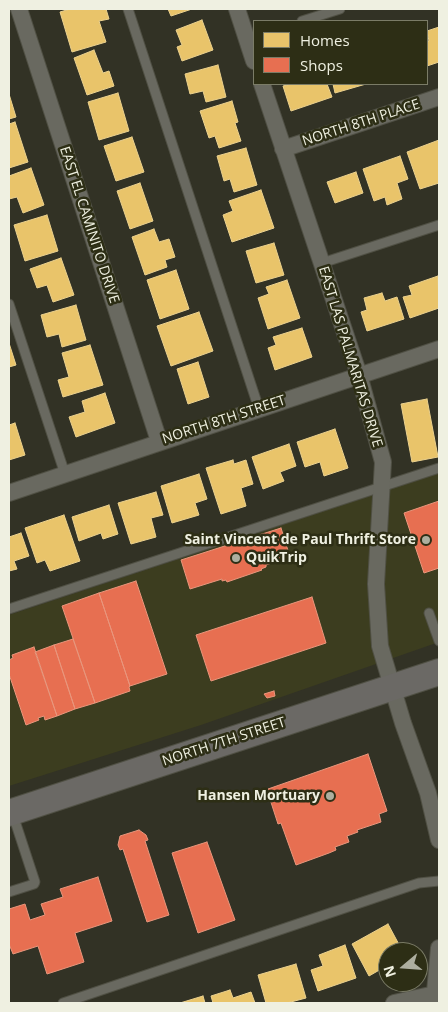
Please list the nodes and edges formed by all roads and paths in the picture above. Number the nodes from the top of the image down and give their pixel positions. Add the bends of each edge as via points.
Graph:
1 (19, 9) edge
2 (128, 9) edge
3 (237, 9) edge
4 (340, 9) edge
5 (305, 20) edge
6 (251, 38) edge
7 (253, 53) edge
8 (262, 85) edge
9 (439, 96) edge
10 (283, 148) junction
11 (439, 224) edge
12 (322, 262) junction
13 (9, 304) edge
14 (439, 349) edge
15 (359, 375) junction
16 (259, 409) junction
17 (159, 441) junction
18 (439, 468) edge
19 (64, 474) junction
20 (381, 488) junction
21 (9, 493) edge
22 (9, 609) edge
23 (429, 613) dead end
24 (439, 641) edge
25 (439, 672) edge
26 (391, 688) junction
27 (10, 813) edge
28 (439, 840) edge
29 (439, 881) edge
30 (9, 892) edge
31 (439, 948) edge
32 (434, 999) edge
33 (63, 1003) edge
34 (394, 1003) edge

1 - 17 street, EAST EL CAMINITO DRIVE
2 - 16 lane
3 - 6 street
4 - 5 lane
6 - 7 street
8 - 10 street, EAST LAS PALMARITAS DRIVE
9 - 10 street, NORTH 8TH PLACE
10 - 12 street, EAST LAS PALMARITAS DRIVE
11 - 12 lane
12 - 15 street, EAST LAS PALMARITAS DRIVE
13 - 19 lane
14 - 15 street, NORTH 8TH STREET
15 - 16 street, NORTH 8TH STREET
15 - 20 street, EAST LAS PALMARITAS DRIVE via 382,462
16 - 17 street, NORTH 8TH STREET
17 - 19 street, NORTH 8TH STREET
18 - 20 lane
19 - 21 street, NORTH 8TH STREET
20 - 22 lane
20 - 26 street, EAST LAS PALMARITAS DRIVE via 376,584 380,646
23 - 24 lane
25 - 26 main road, NORTH 7TH STREET
26 - 27 main road, NORTH 7TH STREET
26 - 28 street, EAST LAS PALMARITAS DRIVE via 428,793
27 - 30 lane via 35,882
29 - 33 lane via 419,883
31 - 32 street
32 - 34 street

